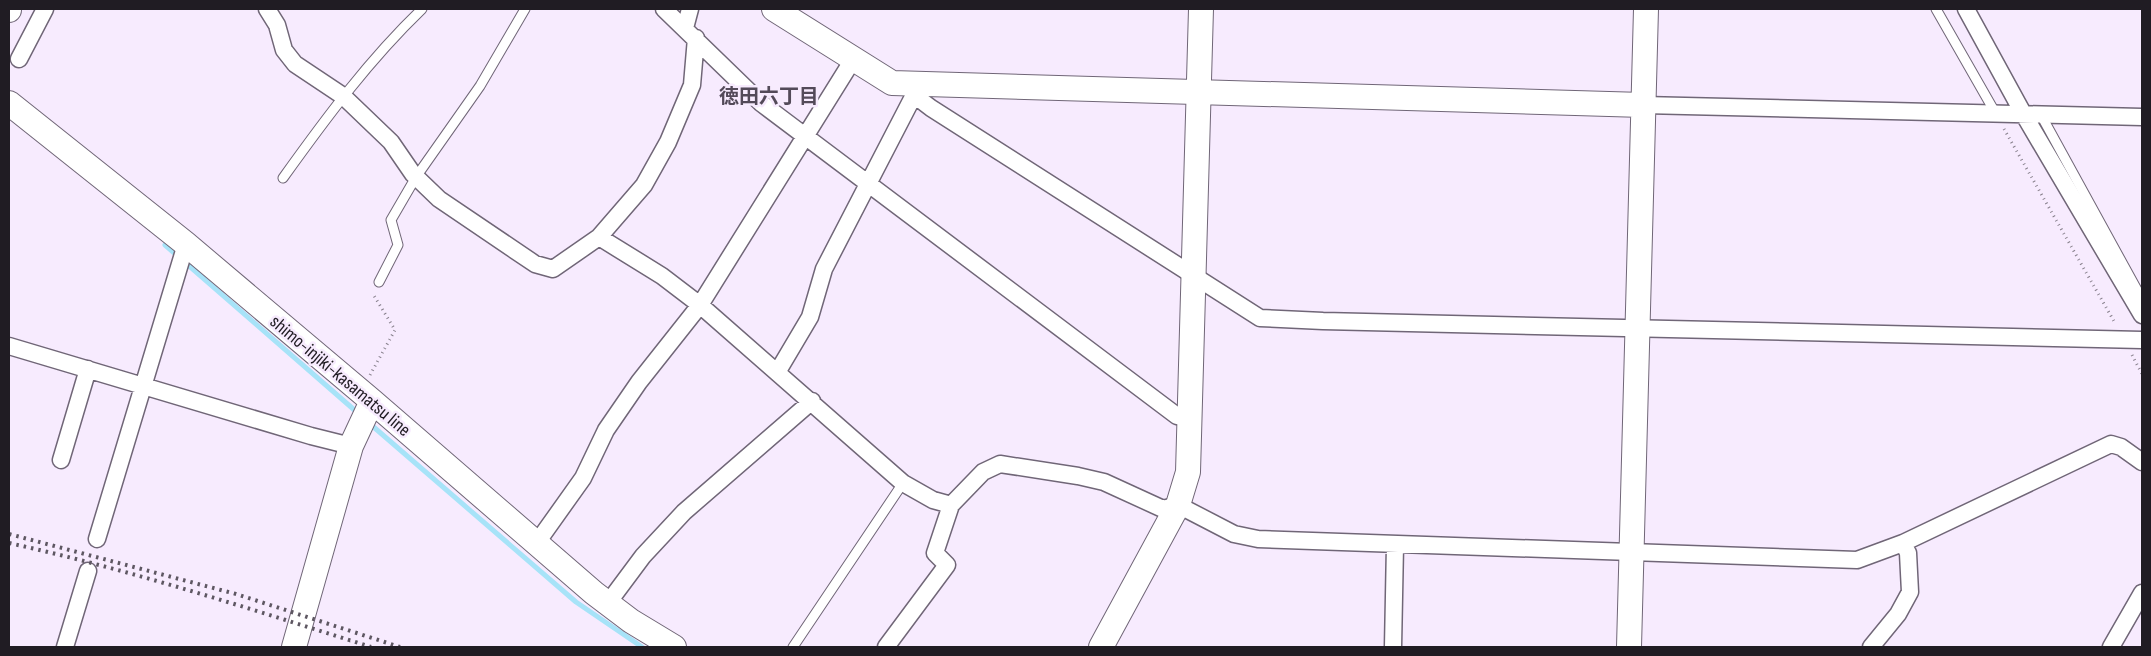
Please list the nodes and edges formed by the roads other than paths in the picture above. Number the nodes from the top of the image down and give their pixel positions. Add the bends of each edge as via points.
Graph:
1 (45, 9) edge
2 (267, 9) edge
3 (422, 9) edge
4 (525, 9) edge
5 (664, 9) edge
6 (690, 9) edge
7 (774, 9) edge
8 (1201, 9) edge
9 (1646, 9) edge
10 (1936, 9) edge
11 (1966, 9) edge
12 (691, 33) junction
13 (854, 58) junction
14 (18, 59) dead end
15 (914, 90) junction
16 (1198, 93) junction
17 (343, 96) junction
18 (9, 103) edge
19 (1643, 105) junction
20 (1996, 114) junction
21 (2024, 115) junction
22 (2041, 115) junction
23 (2142, 117) edge
24 (805, 137) junction
25 (416, 177) junction
26 (283, 178) dead end
27 (867, 185) junction
28 (599, 237) junction
29 (185, 247) junction
30 (1194, 275) junction
31 (379, 282) road end
32 (2142, 299) edge
33 (700, 305) junction
34 (2142, 315) edge
35 (1639, 328) junction
36 (2142, 340) edge
37 (9, 346) edge
38 (88, 369) junction
39 (778, 371) junction
40 (144, 385) junction
41 (368, 399) junction
42 (812, 401) junction
43 (1190, 419) junction
44 (353, 441) junction
45 (61, 460) dead end
46 (2142, 462) edge
47 (903, 483) junction
48 (951, 505) junction
49 (1178, 505) junction
50 (97, 539) dead end
51 (536, 544) junction
52 (1903, 544) junction
53 (1395, 545) junction
54 (1632, 551) junction
55 (88, 571) dead end
56 (2142, 593) edge
57 (608, 603) junction
58 (65, 647) edge
59 (294, 647) edge
60 (674, 647) edge
61 (793, 647) edge
62 (886, 647) edge
63 (1102, 647) edge
64 (1393, 647) edge
65 (1630, 647) edge
66 (1871, 647) edge
67 (2111, 647) edge

1 - 14 street
2 - 17 street via 277,25 284,50 295,64
3 - 17 lane via 385,45
4 - 25 lane via 480,86
5 - 12 street
6 - 12 street
7 - 13 street
8 - 16 street
9 - 19 street
10 - 20 lane
11 - 21 street
12 - 24 street via 761,103
12 - 28 street via 692,85 668,142 644,184
13 - 15 street via 892,83
13 - 24 street
15 - 16 street
15 - 27 street
15 - 30 street via 931,108
16 - 19 street
16 - 30 street
17 - 25 street via 391,142
17 - 26 lane
18 - 29 street, shimo-injiki-kasamatsu line
19 - 20 street
19 - 35 street
20 - 21 street
21 - 22 street
21 - 34 street
22 - 23 street
22 - 32 lane
24 - 27 street
24 - 33 street
25 - 28 street via 439,199 535,264 553,269
25 - 31 lane via 391,220 398,246
27 - 39 street via 824,269 810,317
27 - 43 street via 1177,416
28 - 33 street via 662,276
29 - 40 street
29 - 41 street, shimo-injiki-kasamatsu line
30 - 35 street via 1260,318
30 - 43 street
33 - 39 street
33 - 51 street via 606,430 583,478
35 - 36 street
35 - 54 street
37 - 38 street
38 - 40 street
38 - 45 street
39 - 42 street
40 - 44 street
40 - 50 street
41 - 44 street
41 - 51 street, shimo-injiki-kasamatsu line
42 - 47 street
42 - 57 street via 684,512 643,556
43 - 49 street via 1188,472
44 - 59 street
46 - 52 street via 2111,444
47 - 48 street via 933,500
47 - 61 lane
48 - 49 street via 983,472 1000,464 1104,482 1163,509
48 - 62 street via 935,552 947,565
49 - 53 street via 1234,534 1258,539
49 - 63 street
51 - 57 street, shimo-injiki-kasamatsu line
52 - 54 street via 1857,560
52 - 66 street via 1908,552 1910,592 1898,614
53 - 54 street
53 - 64 street
54 - 65 street
55 - 58 street
56 - 67 street
57 - 60 street, shimo-injiki-kasamatsu line

